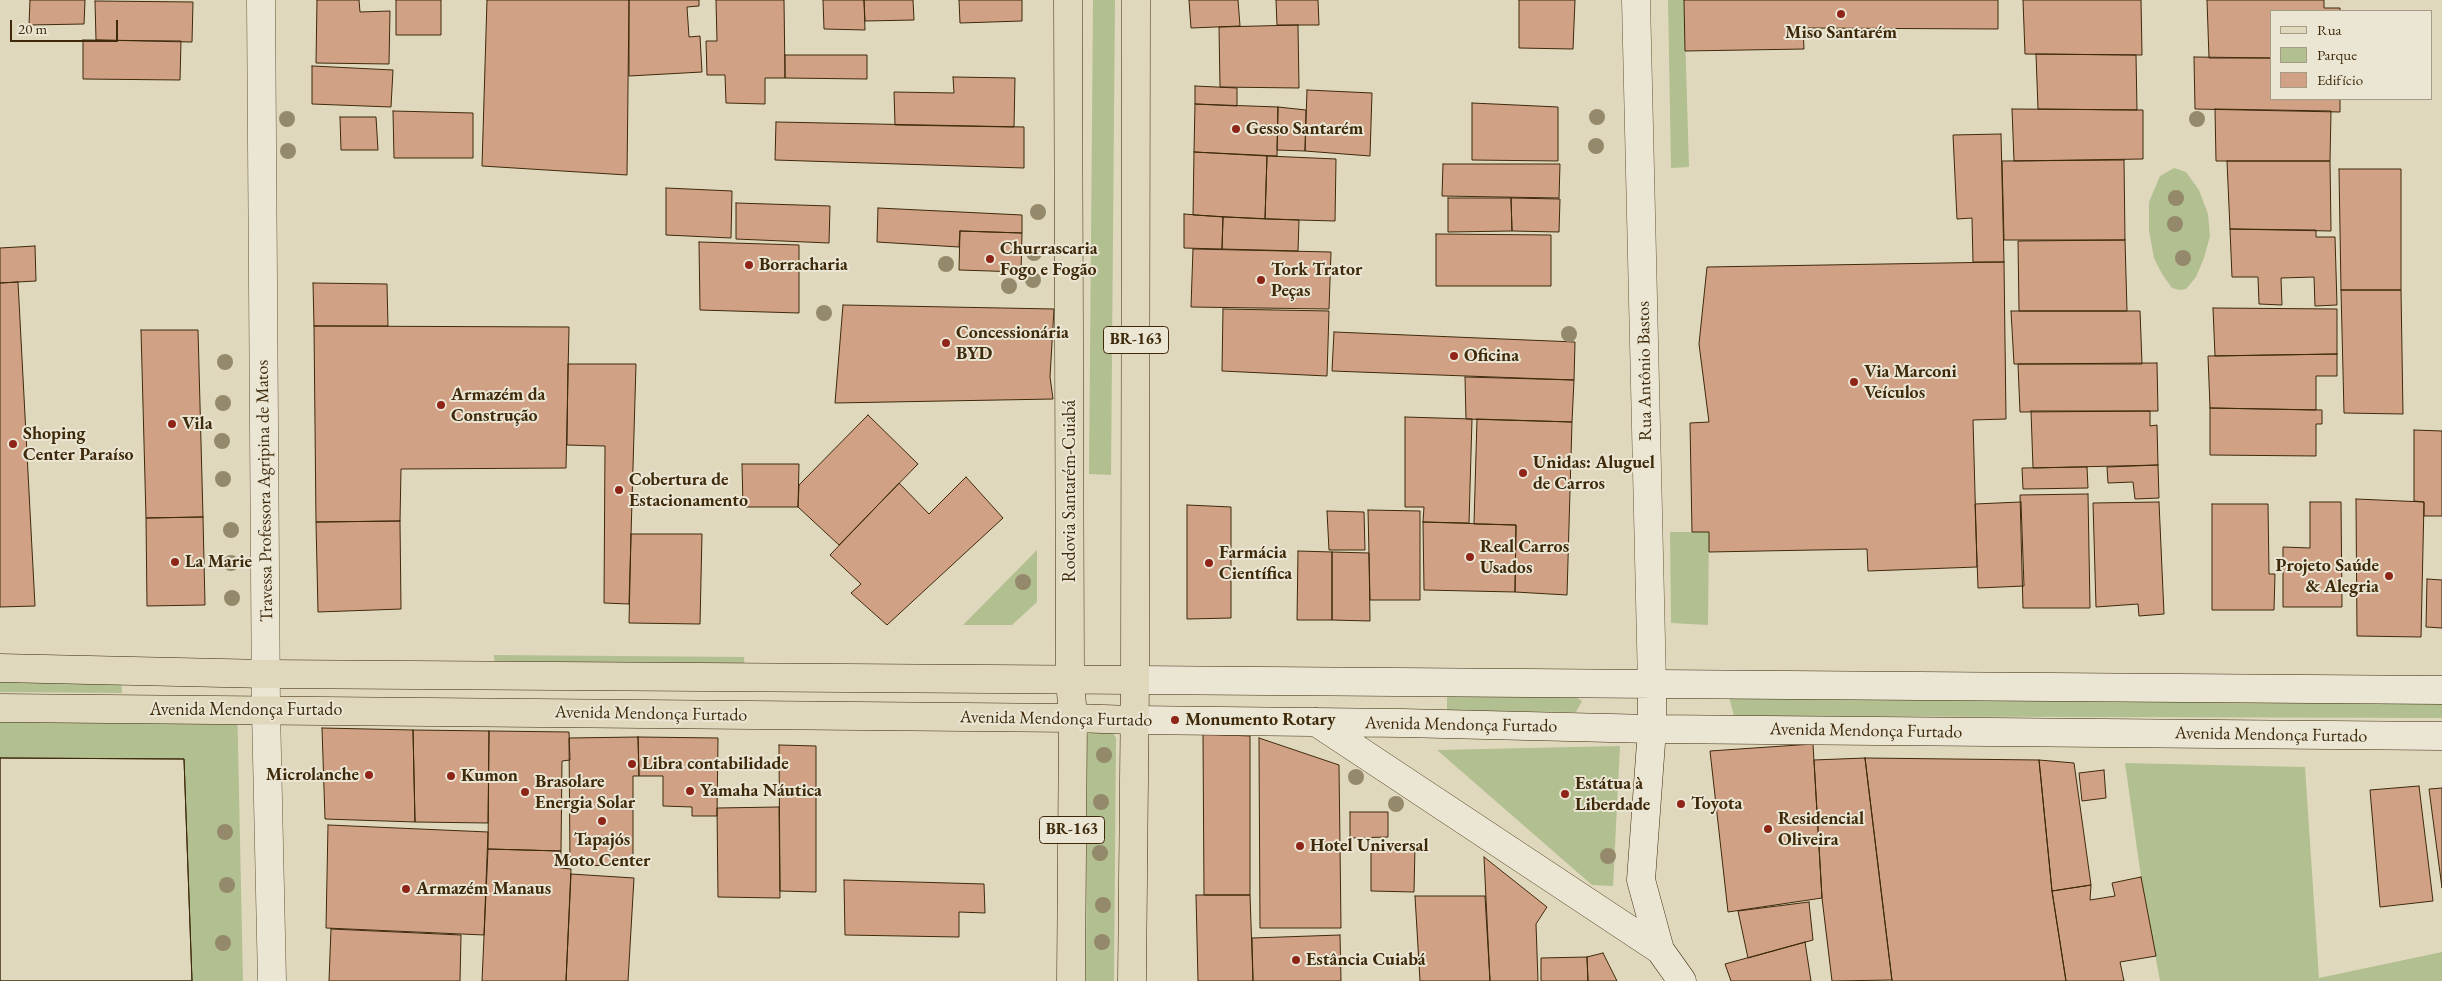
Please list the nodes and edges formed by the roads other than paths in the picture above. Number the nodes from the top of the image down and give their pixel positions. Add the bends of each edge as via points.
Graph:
1 (261, 0) edge
2 (1068, 0) edge
3 (1136, 0) edge
4 (1636, 0) edge
5 (0, 668) edge
6 (267, 674) junction
7 (1070, 679) junction
8 (1135, 680) junction
9 (1402, 680) junction
10 (1652, 684) junction
11 (2442, 690) edge
12 (0, 708) edge
13 (266, 710) junction
14 (1073, 718) junction
15 (1133, 720) junction
16 (1316, 722) junction
17 (1402, 723) junction
18 (1652, 729) junction
19 (2442, 736) edge
20 (1660, 950) junction
21 (272, 981) edge
22 (1071, 981) edge
23 (1132, 981) edge
24 (1682, 981) edge

1 - 6 street, Travessa Professora Agripina de Matos
2 - 7 main road, Rodovia Santarém-Cuiabá / BR-163
3 - 8 main road, BR-163
4 - 10 street, Rua Antônio Bastos
5 - 6 main road, Avenida Mendonça Furtado
6 - 7 main road, Avenida Mendonça Furtado
6 - 13 street, Travessa Professora Agripina de Matos
7 - 8 main road, Avenida Mendonça Furtado
7 - 14 main road, Rodovia Santarém-Cuiabá / BR-163
8 - 9 street, Avenida Mendonça Furtado
8 - 15 main road, BR-163
9 - 10 street, Avenida Mendonça Furtado
9 - 17 street
10 - 11 street, Avenida Mendonça Furtado
10 - 18 street, Rua Antônio Bastos
12 - 13 main road, Avenida Mendonça Furtado
13 - 14 main road, Avenida Mendonça Furtado
13 - 21 street, Travessa Professora Agripina de Matos
14 - 15 main road, Avenida Mendonça Furtado
14 - 22 main road, Rodovia Santarém-Cuiabá / BR-163
15 - 16 street, Avenida Mendonça Furtado
15 - 23 main road, BR-163
16 - 17 street, Avenida Mendonça Furtado
16 - 20 street
17 - 18 street, Avenida Mendonça Furtado
18 - 19 street, Avenida Mendonça Furtado
18 - 20 street, Rua Antônio Bastos via 1641,880
20 - 24 street

